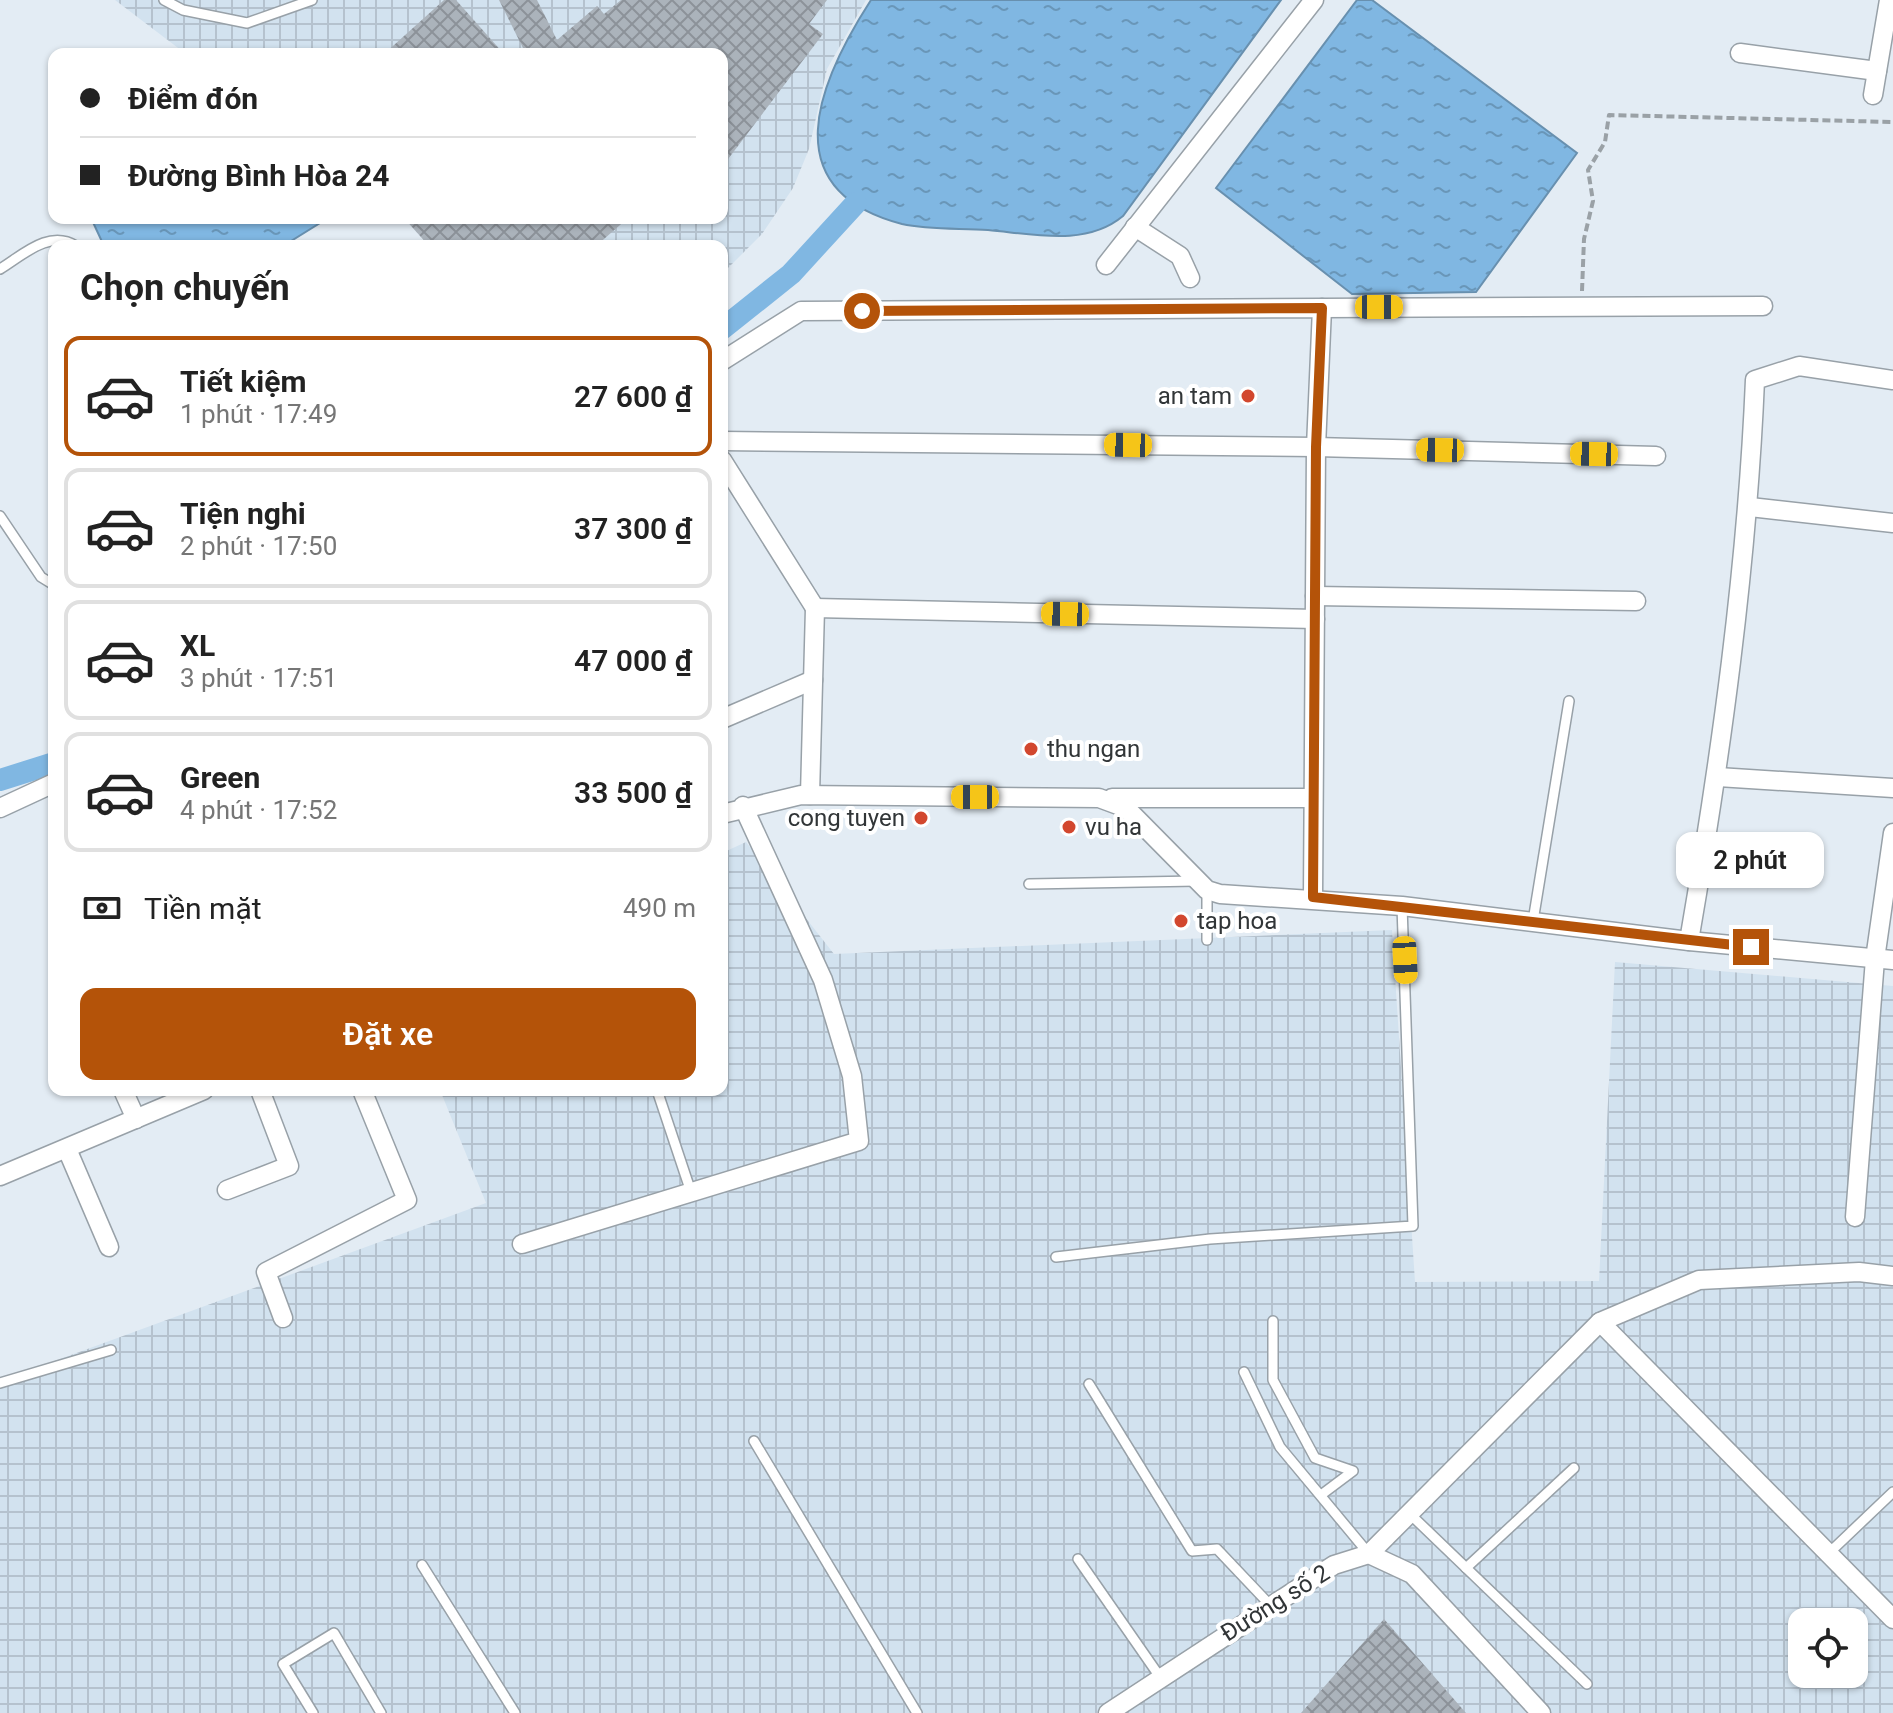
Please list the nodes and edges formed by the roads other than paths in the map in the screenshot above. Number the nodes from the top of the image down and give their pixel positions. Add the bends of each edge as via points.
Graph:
1 (164, 0) edge
2 (312, 0) edge
3 (1314, 0) edge
4 (1889, 0) edge
5 (1740, 53) dead end
6 (1877, 71) junction
7 (1873, 95) dead end
8 (1135, 227) junction
9 (48, 241) edge
10 (1106, 265) dead end
11 (0, 269) edge
12 (1190, 278) dead end
13 (1763, 306) dead end
14 (1322, 308) junction
15 (728, 357) edge
16 (1893, 380) edge
17 (728, 441) edge
18 (1316, 447) junction
19 (1656, 456) dead end
20 (728, 470) edge
21 (1750, 507) junction
22 (0, 516) edge
23 (1893, 523) edge
24 (48, 581) edge
25 (1315, 596) junction
26 (1636, 601) dead end
27 (815, 608) junction
28 (1315, 619) junction
29 (813, 680) junction
30 (1569, 701) dead end
31 (728, 716) edge
32 (1718, 777) junction
33 (48, 786) edge
34 (1893, 788) edge
35 (810, 795) junction
36 (1099, 798) junction
37 (1313, 798) junction
38 (743, 806) junction
39 (0, 808) edge
40 (728, 812) edge
41 (1893, 833) edge
42 (1029, 884) dead end
43 (1204, 886) junction
44 (1313, 897) junction
45 (1402, 906) junction
46 (1533, 921) junction
47 (1207, 940) dead end
48 (1689, 941) junction
49 (1884, 959) edge
50 (126, 1096) edge
51 (190, 1096) edge
52 (262, 1096) edge
53 (364, 1096) edge
54 (659, 1096) edge
55 (136, 1119) junction
56 (67, 1149) junction
57 (0, 1176) edge
58 (227, 1190) dead end
59 (691, 1192) junction
60 (1855, 1217) dead end
61 (522, 1244) dead end
62 (109, 1247) dead end
63 (1056, 1257) dead end
64 (1893, 1276) edge
65 (283, 1318) dead end
66 (1273, 1321) dead end
67 (1600, 1322) junction
68 (111, 1350) dead end
69 (1244, 1372) dead end
70 (0, 1383) edge
71 (1089, 1384) dead end
72 (754, 1441) dead end
73 (1574, 1468) dead end
74 (1893, 1492) edge
75 (1321, 1495) junction
76 (1410, 1514) junction
77 (1829, 1553) junction
78 (1369, 1554) junction
79 (1078, 1559) dead end
80 (422, 1565) dead end
81 (1466, 1568) junction
82 (1270, 1605) junction
83 (1893, 1619) edge
84 (1160, 1677) junction
85 (1587, 1684) dead end
86 (313, 1713) edge
87 (381, 1713) edge
88 (515, 1713) edge
89 (917, 1713) edge
90 (1108, 1713) edge
91 (1541, 1713) edge

1 - 2 lane via 183,10 247,23
3 - 8 street
4 - 6 street
5 - 6 street
6 - 7 street
8 - 10 street
8 - 12 street via 1180,256
9 - 11 lane
13 - 14 street
14 - 15 street via 801,311
14 - 18 street
16 - 21 street via 1799,366 1755,380
17 - 18 street
18 - 19 street
18 - 25 street
20 - 27 street
21 - 23 street
21 - 32 street
22 - 24 lane
25 - 26 street
25 - 28 street
27 - 28 street
27 - 29 street
28 - 37 street
29 - 31 street
29 - 35 street
30 - 46 lane
32 - 34 street
32 - 48 street
33 - 39 street
35 - 36 street
35 - 38 street
36 - 37 street
36 - 43 street via 1126,808
37 - 44 street
38 - 40 street
38 - 59 street via 823,980 852,1076 859,1141
41 - 49 street
42 - 43 lane
43 - 44 street via 1235,896
43 - 47 lane
44 - 45 street
45 - 46 street
45 - 63 lane via 1414,1225 1210,1239
46 - 48 street
48 - 49 street
49 - 60 street
50 - 55 street
51 - 55 street
52 - 58 street via 289,1166
53 - 65 street via 407,1200 266,1272
54 - 59 lane
55 - 56 street
56 - 57 street
56 - 62 street
59 - 61 street
64 - 67 street via 1859,1272 1699,1280
66 - 75 lane via 1273,1380 1315,1458 1353,1471
67 - 76 street
67 - 77 street
68 - 70 lane
69 - 75 lane via 1280,1447
71 - 82 lane via 1192,1551 1217,1549
72 - 89 lane
73 - 81 lane
74 - 77 lane
75 - 78 lane
76 - 78 street
76 - 81 lane
77 - 83 street
78 - 82 street, Đường số 2 via 1334,1565
78 - 91 street via 1412,1574
79 - 84 lane
80 - 88 lane
81 - 85 lane
82 - 84 street, Đường số 2
84 - 90 street, Đường số 2
86 - 87 lane via 283,1664 334,1633

